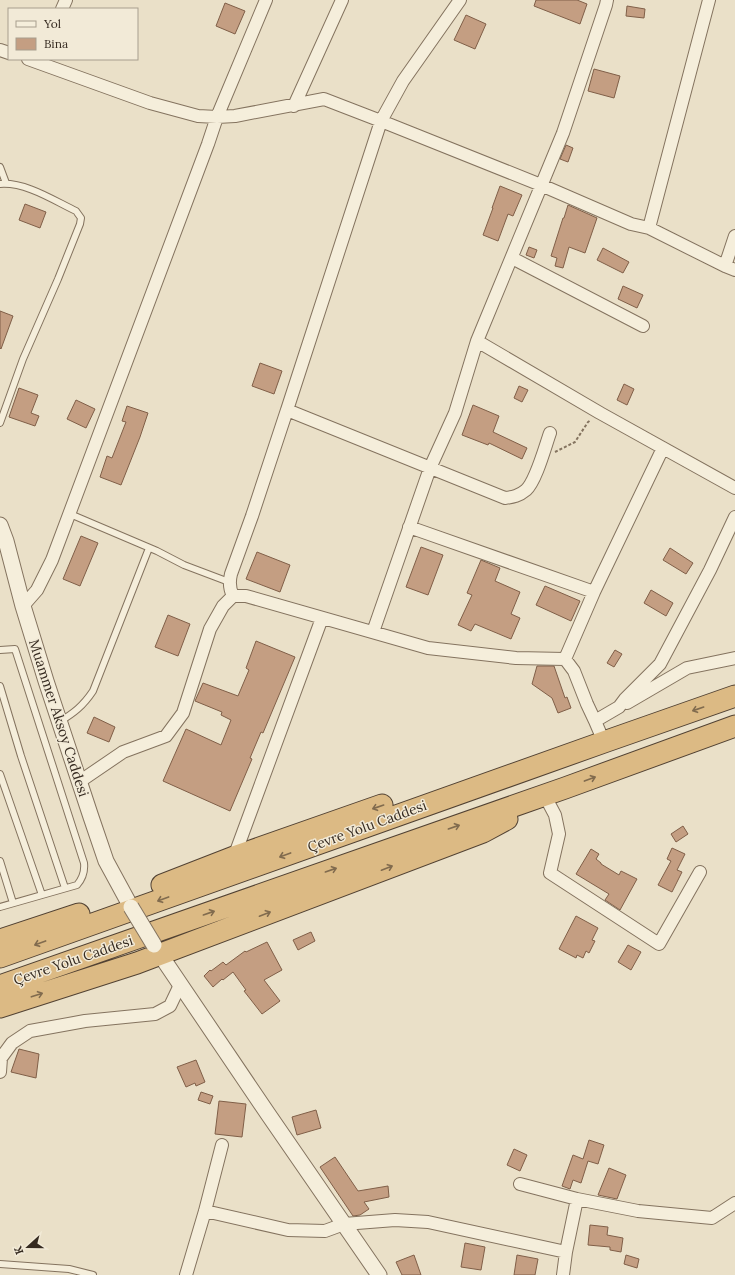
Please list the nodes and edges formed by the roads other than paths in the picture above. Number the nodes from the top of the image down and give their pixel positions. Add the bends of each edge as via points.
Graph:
1 (266, 0) edge
2 (342, 0) edge
3 (460, 0) edge
4 (607, 0) edge
5 (710, 0) edge
6 (36, 60) edge
7 (294, 106) junction
8 (217, 117) junction
9 (381, 121) junction
10 (0, 166) edge
11 (3, 184) edge
12 (541, 185) junction
13 (649, 228) junction
14 (735, 236) edge
15 (512, 258) junction
16 (730, 268) edge
17 (643, 326) dead end
18 (477, 341) junction
19 (287, 410) junction
20 (0, 423) edge
21 (550, 433) dead end
22 (663, 448) junction
23 (430, 468) junction
24 (735, 488) edge
25 (70, 514) junction
26 (735, 517) edge
27 (0, 525) edge
28 (409, 527) junction
29 (149, 548) junction
30 (229, 582) junction
31 (594, 592) junction
32 (233, 596) junction
33 (22, 606) junction
34 (322, 618) junction
35 (373, 632) junction
36 (0, 650) edge
37 (735, 658) edge
38 (565, 659) junction
39 (0, 686) edge
40 (735, 696) edge
41 (619, 707) junction
42 (595, 721) junction
43 (59, 722) junction
44 (735, 726) edge
45 (604, 742) junction
46 (0, 774) edge
47 (79, 782) junction
48 (565, 788) junction
49 (546, 798) junction
50 (234, 857) junction
51 (0, 861) edge
52 (700, 872) dead end
53 (65, 888) junction
54 (42, 895) junction
55 (13, 903) junction
56 (129, 903) junction
57 (0, 907) edge
58 (0, 940) edge
59 (157, 949) junction
60 (0, 957) edge
61 (180, 985) junction
62 (0, 986) edge
63 (0, 1007) edge
64 (0, 1072) edge
65 (222, 1145) dead end
66 (520, 1184) dead end
67 (577, 1199) junction
68 (735, 1203) edge
69 (205, 1211) junction
70 (344, 1224) junction
71 (566, 1252) junction
72 (0, 1264) edge
73 (93, 1275) edge
74 (186, 1275) edge
75 (379, 1275) edge
76 (563, 1275) edge

1 - 8 street
2 - 7 street
3 - 9 street via 403,81
4 - 12 street via 563,133
5 - 13 street
6 - 8 street via 150,103 198,116
7 - 8 street
7 - 9 street via 324,100
8 - 25 street
9 - 12 street
9 - 19 street
10 - 11 lane
11 - 20 lane via 20,185 76,211 81,218 58,279 23,358
12 - 13 street via 631,224
12 - 15 street
13 - 16 street
14 - 16 street
15 - 17 street
15 - 18 street
18 - 22 street
18 - 23 street via 455,413
19 - 23 street
19 - 30 street
21 - 23 street via 534,478 526,490 515,497 505,498
22 - 24 street
22 - 31 street
23 - 28 street
25 - 29 lane
25 - 33 street via 37,590
26 - 41 street via 660,664
27 - 33 street, Muammer Aksoy Caddesi
28 - 31 street
28 - 35 street
29 - 30 lane
29 - 43 lane via 93,691 75,712
30 - 32 street
31 - 38 street
32 - 34 street via 246,596
32 - 47 street via 223,606 210,629 183,712 166,736 123,752
33 - 43 street, Muammer Aksoy Caddesi
34 - 35 street
34 - 50 street
35 - 38 street via 428,648 516,658
36 - 53 lane via 15,649 84,863 84,875 80,882
37 - 41 street via 687,668
38 - 42 street via 574,671
39 - 53 lane
40 -> 45 highway, Çevre Yolu Caddesi
41 - 42 street
42 - 45 street
43 - 47 street, Muammer Aksoy Caddesi
48 -> 44 highway, Çevre Yolu Caddesi
45 -> 50 highway via 433,788
45 -> 60 highway, Çevre Yolu Caddesi
46 - 54 lane
47 - 56 street, Muammer Aksoy Caddesi via 106,861
48 - 49 highway
62 -> 48 highway, Çevre Yolu Caddesi
49 - 52 street via 555,815 559,834 550,873 659,944
59 -> 49 highway via 483,832
50 - 56 highway
51 - 55 lane
53 - 54 lane
54 - 55 lane
55 - 57 lane
56 - 58 highway
56 - 59 street, Muammer Aksoy Caddesi, bridge
59 - 61 street, Muammer Aksoy Caddesi
63 -> 59 highway via 136,964
61 - 64 street via 170,1006 155,1014 85,1021 30,1031 12,1043 2,1058
61 - 70 street, Muammer Aksoy Caddesi
65 - 69 street
66 - 67 street
67 - 68 street via 638,1211 712,1218
67 - 71 street
69 - 70 street via 288,1230 325,1231
69 - 74 street
70 - 71 street via 394,1220 428,1222
70 - 75 street, Muammer Aksoy Caddesi
71 - 76 street
72 - 73 lane via 69,1269

